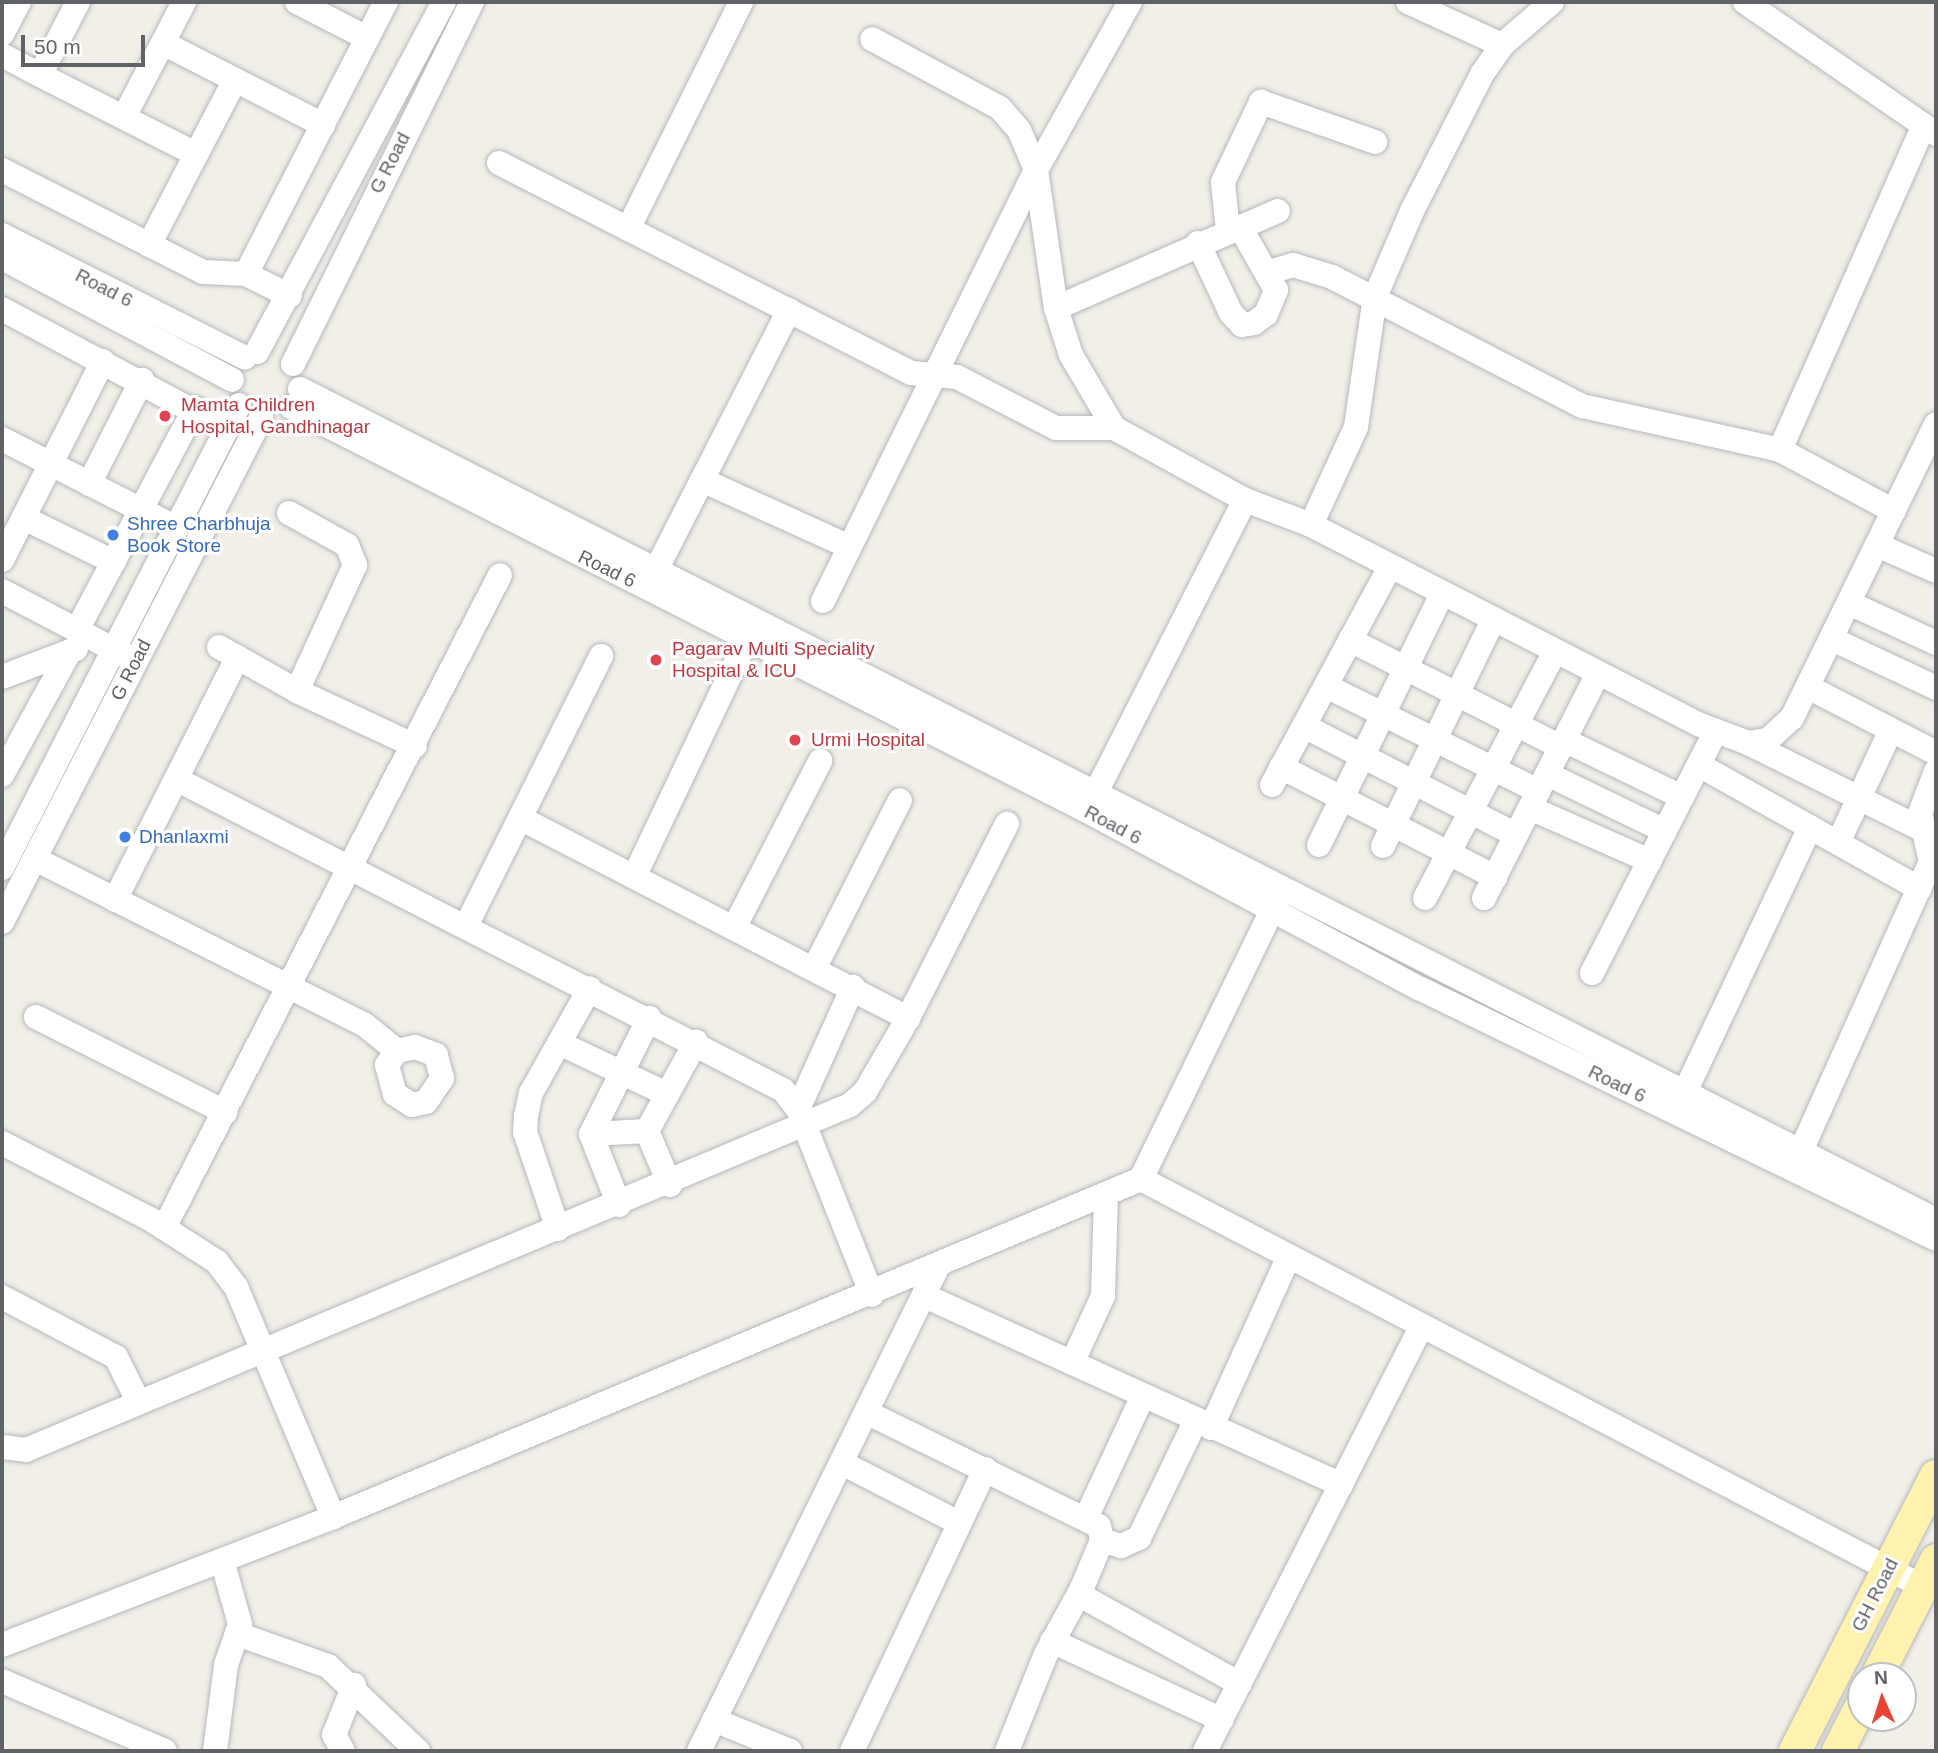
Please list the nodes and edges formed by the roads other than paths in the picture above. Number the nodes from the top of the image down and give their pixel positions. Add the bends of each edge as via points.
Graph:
1 (19, 2) edge
2 (78, 2) edge
3 (184, 2) edge
4 (297, 2) edge
5 (386, 2) edge
6 (444, 2) edge
7 (472, 2) edge
8 (741, 2) edge
9 (1552, 2) edge
10 (1745, 2) edge
11 (1125, 3) edge
12 (1412, 3) edge
13 (2, 34) edge
14 (368, 38) junction
15 (872, 39) dead end
16 (163, 43) junction
17 (1502, 45) junction
18 (2, 55) edge
19 (40, 75) junction
20 (235, 80) junction
21 (124, 117) junction
22 (323, 125) junction
23 (1929, 131) edge
24 (1375, 142) dead end
25 (196, 154) junction
26 (499, 163) dead end
27 (2, 170) edge
28 (1036, 170) junction
29 (1278, 211) dead end
30 (628, 229) junction
31 (1234, 230) junction
32 (2, 235) edge
33 (1198, 243) junction
34 (149, 245) junction
35 (2, 258) edge
36 (1269, 272) junction
37 (246, 274) junction
38 (290, 296) junction
39 (1375, 297) junction
40 (1056, 308) junction
41 (789, 310) junction
42 (4, 315) edge
43 (251, 355) junction
44 (103, 361) junction
45 (293, 364) junction
46 (938, 374) junction
47 (142, 380) junction
48 (232, 380) junction
49 (295, 398) junction
50 (239, 405) junction
51 (195, 408) junction
52 (261, 418) junction
53 (1936, 424) edge
54 (1114, 428) junction
55 (227, 429) junction
56 (4, 446) edge
57 (1780, 450) junction
58 (52, 465) junction
59 (1927, 467) edge
60 (702, 480) junction
61 (89, 484) junction
62 (1245, 500) junction
63 (141, 510) junction
64 (1894, 512) junction
65 (289, 513) dead end
66 (24, 518) junction
67 (1311, 526) junction
68 (177, 528) junction
69 (1877, 545) junction
70 (850, 547) junction
71 (2, 559) edge
72 (114, 562) junction
73 (1390, 566) junction
74 (656, 570) junction
75 (1936, 571) edge
76 (500, 575) dead end
77 (2, 591) edge
78 (1443, 594) junction
79 (823, 601) dead end
80 (1849, 603) junction
81 (1493, 620) junction
82 (747, 639) junction
83 (1832, 639) junction
84 (1350, 640) junction
85 (1936, 643) edge
86 (99, 646) junction
87 (1555, 651) junction
88 (601, 656) dead end
89 (1408, 669) junction
90 (1598, 673) junction
91 (2, 677) edge
92 (1326, 686) junction
93 (1808, 687) junction
94 (1936, 688) edge
95 (297, 691) junction
96 (1456, 694) junction
97 (1386, 717) junction
98 (1513, 724) junction
99 (1304, 726) junction
100 (1891, 730) junction
101 (1716, 731) junction
102 (1433, 741) junction
103 (1748, 743) junction
104 (1562, 744) junction
105 (415, 746) junction
106 (1936, 753) edge
107 (1363, 759) junction
108 (820, 761) dead end
109 (1699, 765) junction
110 (1488, 768) junction
111 (1936, 771) edge
112 (1630, 772) junction
113 (2, 775) edge
114 (176, 779) junction
115 (1411, 786) junction
116 (1539, 791) junction
117 (1682, 797) junction
118 (1342, 799) junction
119 (900, 800) dead end
120 (1862, 800) junction
121 (1091, 802) junction
122 (1612, 806) junction
123 (1468, 813) junction
124 (520, 818) junction
125 (1007, 824) dead end
126 (1810, 827) junction
127 (1921, 828) junction
128 (1665, 831) junction
129 (1387, 835) junction
130 (1516, 835) junction
131 (1597, 837) junction
132 (1839, 843) junction
133 (1319, 845) dead end
134 (1447, 852) junction
135 (35, 859) junction
136 (1650, 861) junction
137 (2, 868) edge
138 (352, 868) junction
139 (635, 875) junction
140 (1920, 889) junction
141 (1424, 898) dead end
142 (115, 900) junction
143 (1277, 900) junction
144 (2, 922) edge
145 (466, 926) junction
146 (735, 926) junction
147 (815, 967) junction
148 (1592, 973) dead end
149 (853, 987) junction
150 (590, 988) junction
151 (289, 990) junction
152 (36, 1017) dead end
153 (649, 1018) junction
154 (908, 1018) junction
155 (696, 1042) junction
156 (559, 1043) junction
157 (397, 1051) dead end
158 (621, 1072) junction
159 (667, 1094) junction
160 (1684, 1094) junction
161 (225, 1112) junction
162 (801, 1116) junction
163 (647, 1130) junction
164 (592, 1134) junction
165 (2, 1143) edge
166 (1800, 1153) junction
167 (1141, 1179) junction
168 (670, 1185) junction
169 (1106, 1195) junction
170 (619, 1205) junction
171 (1936, 1220) edge
172 (164, 1227) junction
173 (558, 1229) junction
174 (1936, 1239) edge
175 (1288, 1258) junction
176 (937, 1268) junction
177 (872, 1295) junction
178 (925, 1296) junction
179 (2, 1297) edge
180 (1421, 1327) junction
181 (263, 1347) junction
182 (1072, 1363) junction
183 (1143, 1396) junction
184 (138, 1401) junction
185 (870, 1414) junction
186 (1203, 1424) junction
187 (2, 1447) edge
188 (845, 1464) junction
189 (985, 1469) junction
190 (1936, 1476) edge
191 (1340, 1485) junction
192 (333, 1517) junction
193 (1086, 1518) junction
194 (959, 1523) junction
195 (1102, 1540) junction
196 (222, 1560) junction
197 (1889, 1568) junction
198 (1930, 1574) edge
199 (1082, 1588) junction
200 (240, 1635) junction
201 (1052, 1641) junction
202 (2, 1645) edge
203 (1884, 1662) edge
204 (2, 1681) edge
205 (1240, 1684) junction
206 (354, 1685) junction
207 (714, 1720) junction
208 (1222, 1720) junction
209 (1848, 1732) edge
210 (165, 1751) edge
211 (215, 1751) edge
212 (343, 1751) edge
213 (418, 1751) edge
214 (699, 1751) edge
215 (790, 1751) edge
216 (852, 1751) edge
217 (1007, 1751) edge
218 (1205, 1751) edge
219 (1795, 1751) edge
220 (1838, 1751) edge

1 - 13 street
2 - 19 street
3 - 16 street
4 - 14 street
5 - 14 street
6 - 38 street, G Road
7 - 45 street, G Road
8 - 30 street
9 - 17 street
10 - 23 street
11 - 28 street
12 - 17 street
14 - 22 street
15 - 28 street via 999,108 1019,130
16 - 20 street
16 - 21 street
17 - 39 street via 1412,211
18 - 19 street
19 - 21 street
20 - 22 street
20 - 25 street
21 - 25 street
22 - 37 street
23 - 57 street
24 - 31 street via 1261,102 1223,182
25 - 34 street
26 - 30 street
27 - 34 street
28 - 40 street
28 - 46 street
29 - 31 street
30 - 41 street
31 - 33 street
31 - 36 street
32 - 43 street, Road 6
33 - 36 street via 1242,325 1266,314 1273,301
33 - 40 street
34 - 37 street via 215,276
35 - 48 street, Road 6
36 - 39 street via 1293,265
37 - 38 street
38 - 43 street, G Road
39 - 57 street via 1604,415
39 - 67 street via 1356,427
40 - 54 street via 1071,355
41 - 46 street via 911,373
41 - 60 street
42 - 44 street
43 - 45 street via 271,351
43 - 48 street
44 - 47 street
44 - 58 street
45 - 49 street
46 - 54 street via 957,377 1056,428
46 - 70 street
47 - 51 street
47 - 61 street
48 - 50 street
49 - 52 street
49 - 74 street, Road 6
49 - 82 street, Road 6
50 - 52 street
50 - 55 street, G Road
51 - 55 street
51 - 63 street
52 - 86 street, G Road
53 - 59 street
54 - 62 street
55 - 68 street, G Road
56 - 58 street
57 - 64 street
58 - 61 street
58 - 66 street
59 - 64 street
60 - 70 street
60 - 74 street
61 - 63 street
62 - 67 street
62 - 121 street
63 - 68 street
63 - 72 street
64 - 69 street
65 - 95 street via 347,545 355,565
66 - 71 street
66 - 72 street
67 - 73 street
68 - 86 street, G Road
69 - 75 street
69 - 80 street
70 - 79 street
72 - 86 street
73 - 78 street
73 - 84 street
74 - 121 street, Road 6
76 - 105 street
77 - 86 street
78 - 81 street
78 - 89 street
80 - 83 street
80 - 85 street
81 - 87 street
81 - 96 street
82 - 121 street, Road 6
82 - 139 street
83 - 93 street
83 - 94 street
84 - 89 street
84 - 92 street
86 - 91 street
86 - 113 street
86 - 135 street, G Road
86 - 137 street, G Road
87 - 90 street
87 - 98 street
88 - 124 street
89 - 96 street
89 - 97 street
90 - 101 street
90 - 104 street
92 - 97 street
92 - 99 street
93 - 100 street
93 - 103 street via 1780,731
95 - 105 street
95 - 114 street via 229,652
96 - 98 street
96 - 102 street
97 - 102 street
97 - 107 street
98 - 104 street
98 - 110 street
99 - 107 street
99 - 118 street via 1277,776
100 - 106 street
100 - 120 street
101 - 103 street
101 - 109 street
102 - 110 street
102 - 115 street
103 - 120 street
104 - 112 street
104 - 116 street
105 - 138 street
107 - 115 street
107 - 118 street
108 - 146 street
109 - 117 street
109 - 126 street
110 - 116 street
110 - 123 street
111 - 127 street
112 - 117 street
112 - 122 street
114 - 138 street
114 - 142 street
115 - 123 street
115 - 129 street
116 - 122 street
116 - 130 street
116 - 131 street
117 - 128 street
118 - 129 street
118 - 133 street
119 - 147 street
120 - 127 street
120 - 132 street
121 - 143 street, Road 6
122 - 128 street
122 - 131 street
123 - 130 street
123 - 134 street
124 - 139 street
124 - 145 street
125 - 154 street
126 - 132 street
126 - 160 street
127 - 140 street via 1931,862
128 - 136 street
129 - 134 street
130 - 134 street via 1490,888
131 - 136 street
132 - 140 street
134 - 141 street
135 - 142 street
135 - 144 street, G Road
136 - 148 street
138 - 145 street
138 - 151 street
139 - 146 street
140 - 166 street
142 - 151 street
143 - 160 street, Road 6
143 - 167 street
143 - 174 street, Road 6
145 - 150 street
146 - 147 street
147 - 149 street
149 - 154 street
149 - 162 street
150 - 153 street
150 - 156 street
151 - 157 street via 365,1025
151 - 161 street
152 - 161 street
153 - 155 street
153 - 158 street
154 - 162 street via 865,1092
155 - 159 street
155 - 162 street via 761,1074
156 - 158 street
156 - 173 street via 531,1093 525,1132
158 - 159 street
158 - 164 street
159 - 163 street
160 - 166 street, Road 6
161 - 172 street
162 - 168 street
162 - 177 street
163 - 164 street
163 - 168 street
164 - 170 street
165 - 172 street
166 - 171 street, Road 6
167 - 169 street
167 - 175 street
168 - 170 street
169 - 176 street
169 - 182 street via 1104,1296
170 - 173 street
172 - 181 street via 217,1262
173 - 181 street
175 - 180 street
175 - 186 street
176 - 177 street
176 - 178 street
177 - 192 street
178 - 182 street
178 - 185 street
179 - 184 street via 116,1357
180 - 191 street
180 - 197 street
181 - 184 street
181 - 192 street
182 - 183 street
183 - 186 street
183 - 193 street
184 - 187 street via 26,1451
185 - 188 street
185 - 189 street
186 - 191 street
186 - 195 street via 1139,1538 1121,1546
188 - 194 street
188 - 207 street
189 - 193 street
189 - 194 street
190 - 197 main road, GH Road
191 - 205 street
192 - 196 street
193 - 195 street via 1099,1526
194 - 216 street
195 - 199 street
196 - 200 street
196 - 202 street
197 - 198 street
197 - 219 main road, GH Road
198 - 203 main road, GH Road
199 - 201 street
199 - 205 street via 1094,1607
200 - 206 street via 309,1656
200 - 211 street via 226,1665
201 - 208 street
201 - 217 street
204 - 210 street
205 - 208 street
206 - 212 street via 334,1735
206 - 213 street
207 - 214 street
207 - 215 street
208 - 218 street
209 - 220 main road

